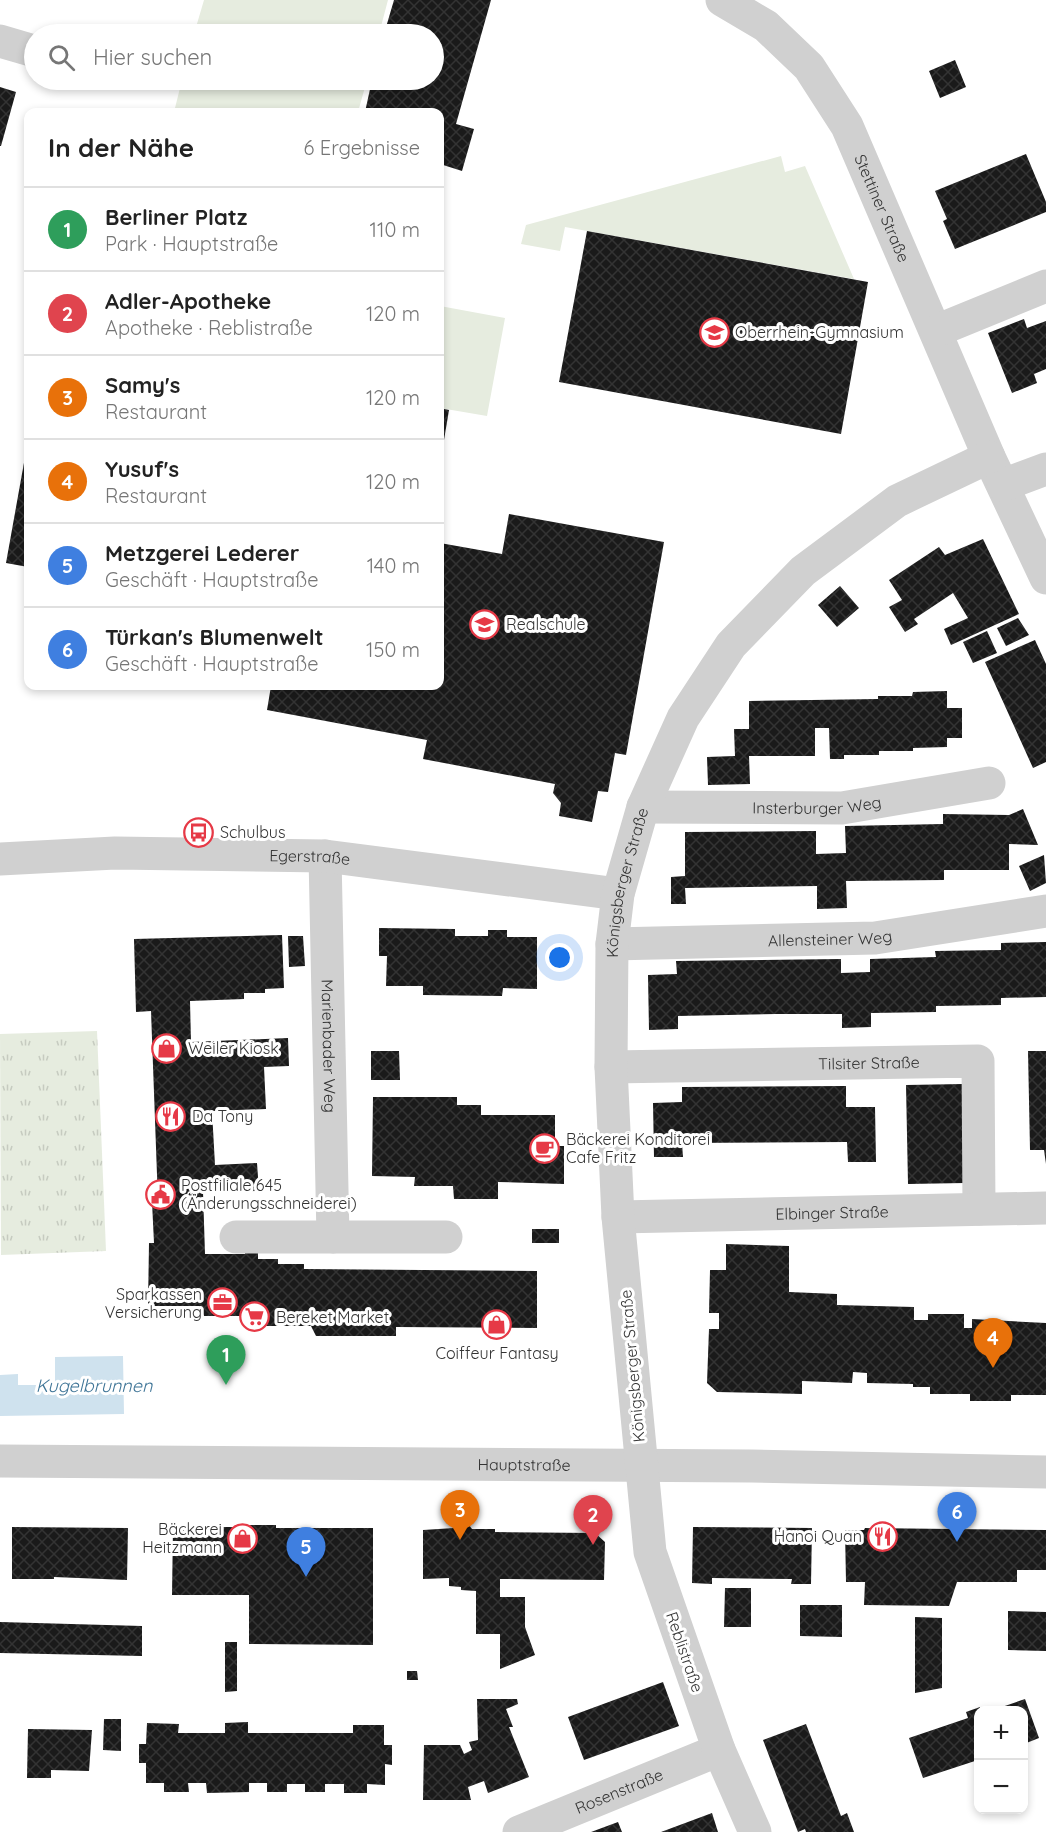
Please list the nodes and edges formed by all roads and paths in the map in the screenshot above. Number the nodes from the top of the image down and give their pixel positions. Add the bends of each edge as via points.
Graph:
1 (722, 0) edge
2 (0, 41) edge
3 (24, 48) edge
4 (1046, 286) edge
5 (936, 331) junction
6 (989, 456) junction
7 (1046, 469) edge
8 (1003, 485) junction
9 (1046, 578) edge
10 (989, 783) dead end
11 (643, 807) junction
12 (326, 856) junction
13 (0, 859) edge
14 (618, 894) junction
15 (1046, 911) edge
16 (612, 944) junction
17 (611, 1067) junction
18 (1046, 1208) edge
19 (979, 1209) junction
20 (618, 1217) junction
21 (236, 1236) dead end
22 (333, 1237) junction
23 (446, 1237) dead end
24 (0, 1461) edge
25 (640, 1466) junction
26 (1046, 1472) edge
27 (719, 1750) junction
28 (519, 1832) edge
29 (754, 1832) edge

1 - 5 street, Stettiner Straße via 766,26 809,67 847,126
2 - 3 street
4 - 5 street
5 - 6 street, Stettiner Straße
6 - 8 street, Stettiner Straße
6 - 11 street, Königsberger Straße via 897,501 802,571 725,654 682,718
7 - 8 street
8 - 9 street, Stettiner Straße
10 - 11 street, Insterburger Weg via 842,808
11 - 14 street, Königsberger Straße
12 - 13 street, Egerstraße via 115,853
12 - 14 street, Egerstraße
12 - 22 street, Marienbader Weg
14 - 16 street, Königsberger Straße
15 - 16 street, Allensteiner Weg via 875,938
16 - 17 street, Königsberger Straße
17 - 19 street, Tilsiter Straße via 978,1061
17 - 20 street, Königsberger Straße
18 - 19 street, Elbinger Straße
19 - 20 street, Elbinger Straße
20 - 25 street, Königsberger Straße
21 - 22 street
22 - 23 street
24 - 25 street, Hauptstraße
25 - 26 street, Hauptstraße
25 - 27 street, Reblistraße via 650,1552
27 - 28 street, Rosenstraße
27 - 29 street, Reblistraße

